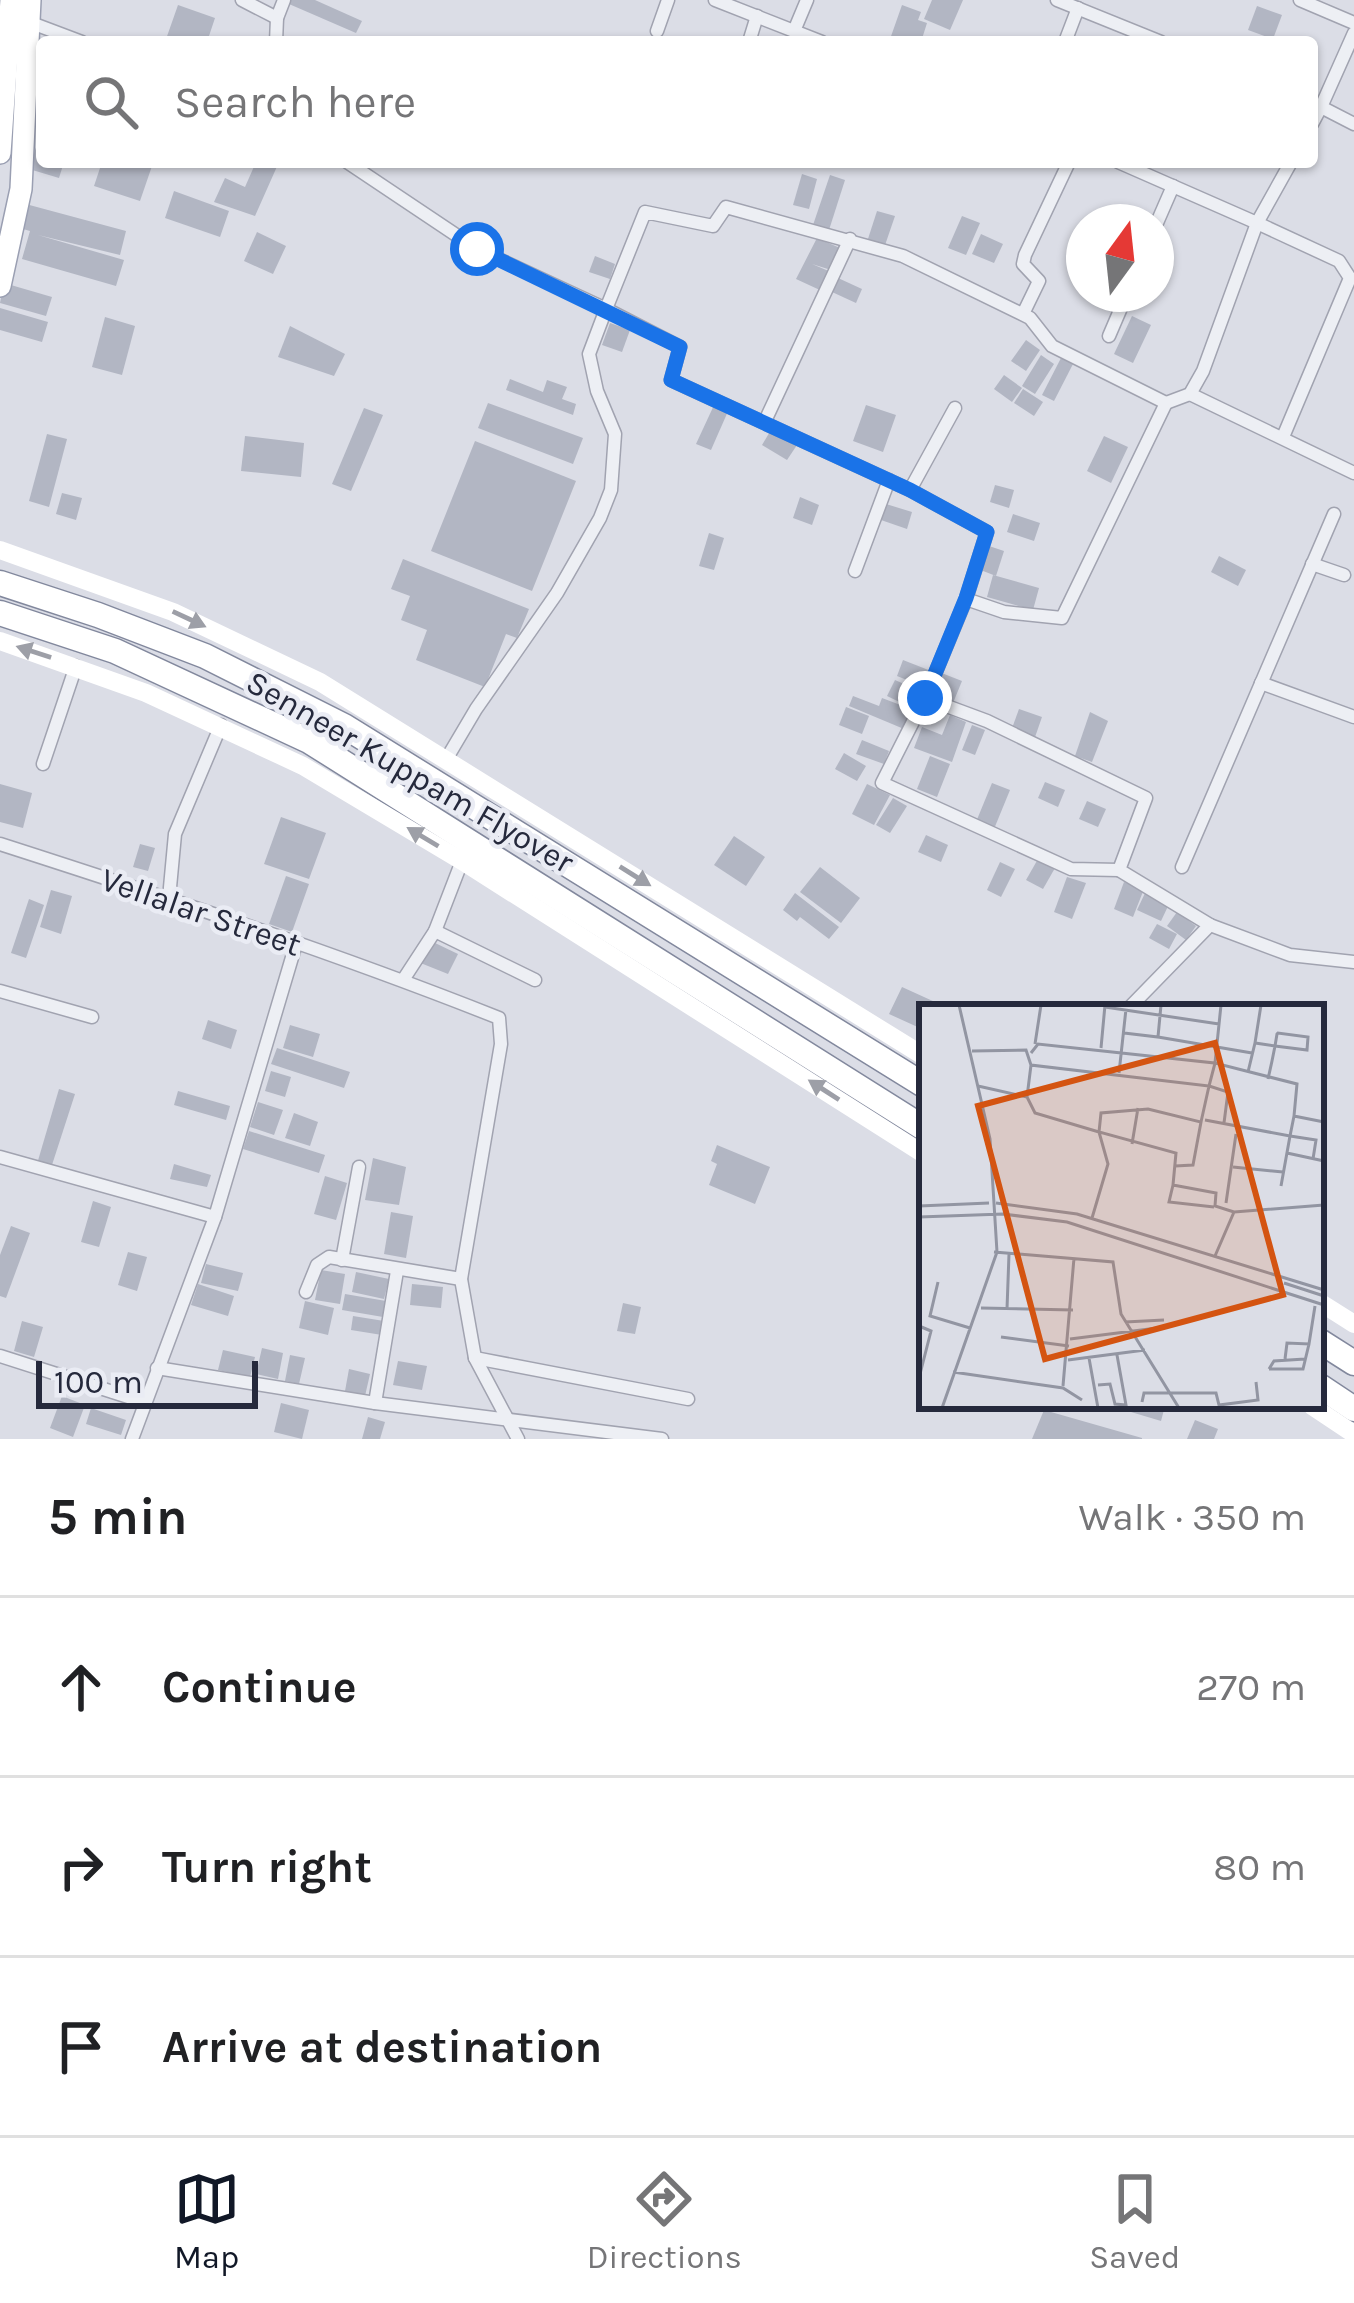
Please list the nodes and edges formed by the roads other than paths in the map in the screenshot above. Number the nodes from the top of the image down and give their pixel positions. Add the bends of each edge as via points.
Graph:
1 (11, 0) edge
2 (242, 0) edge
3 (284, 0) edge
4 (668, 0) edge
5 (715, 0) edge
6 (807, 0) edge
7 (1057, 0) edge
8 (1300, 0) edge
9 (1078, 8) junction
10 (30, 11) edge
11 (757, 16) junction
12 (277, 18) junction
13 (1354, 22) edge
14 (656, 31) dead end
15 (794, 31) junction
16 (1354, 33) edge
17 (72, 36) edge
18 (276, 36) edge
19 (751, 36) edge
20 (807, 36) edge
21 (1066, 36) edge
22 (1146, 36) edge
23 (1318, 103) edge
24 (1318, 106) edge
25 (1354, 124) edge
26 (0, 154) edge
27 (356, 168) edge
28 (1066, 168) edge
29 (1132, 168) edge
30 (1288, 168) edge
31 (1173, 186) junction
32 (1165, 204) edge
33 (1257, 223) junction
34 (850, 239) junction
35 (0, 286) edge
36 (606, 310) junction
37 (1119, 312) edge
38 (1023, 314) junction
39 (1109, 336) dead end
40 (1190, 394) junction
41 (1166, 403) junction
42 (955, 408) dead end
43 (765, 421) junction
44 (1283, 436) junction
45 (1354, 473) edge
46 (889, 480) junction
47 (910, 490) junction
48 (1334, 514) dead end
49 (0, 550) edge
50 (1312, 564) junction
51 (855, 571) dead end
52 (1344, 574) dead end
53 (0, 583) edge
54 (966, 598) junction
55 (0, 613) edge
56 (0, 641) edge
57 (76, 666) junction
58 (1261, 683) junction
59 (925, 698) junction
60 (1354, 717) edge
61 (221, 725) junction
62 (447, 758) junction
63 (43, 764) dead end
64 (0, 844) edge
65 (462, 861) junction
66 (1182, 867) dead end
67 (1119, 870) junction
68 (169, 898) junction
69 (1210, 925) junction
70 (435, 931) junction
71 (296, 944) junction
72 (1354, 962) edge
73 (403, 980) junction
74 (535, 980) dead end
75 (0, 992) edge
76 (804, 995) junction
77 (1133, 1004) edge
78 (92, 1017) dead end
79 (919, 1053) edge
80 (919, 1082) edge
81 (919, 1125) edge
82 (919, 1152) edge
83 (0, 1157) edge
84 (359, 1167) dead end
85 (215, 1217) junction
86 (342, 1260) junction
87 (397, 1271) junction
88 (461, 1279) junction
89 (306, 1292) dead end
90 (1324, 1305) edge
91 (1354, 1324) edge
92 (1324, 1344) edge
93 (0, 1356) edge
94 (476, 1358) junction
95 (1354, 1363) edge
96 (157, 1368) junction
97 (1324, 1389) edge
98 (688, 1399) dead end
99 (144, 1402) junction
100 (375, 1403) junction
101 (1316, 1409) edge
102 (1354, 1409) edge
103 (508, 1418) junction
104 (1354, 1434) edge
105 (132, 1439) edge
106 (518, 1439) edge
107 (662, 1439) edge

1 - 26 main road
2 - 12 street
3 - 12 street
4 - 14 street
5 - 11 street
6 - 15 street
7 - 9 street
8 - 13 street
9 - 21 street
9 - 22 street
10 - 17 street
10 - 35 main road via 21,189
11 - 15 street
11 - 19 street
12 - 18 street
15 - 20 street
16 - 23 street
24 - 25 street
27 - 36 street via 477,249
28 - 38 street via 1025,255 1023,264 1039,281
29 - 31 street
30 - 33 street
31 - 32 street
31 - 33 street
33 - 40 street
33 - 44 street via 1340,261 1350,278
34 - 36 street via 726,207 713,226 645,212
34 - 38 street
34 - 43 street
36 - 43 street via 680,347 671,380
36 - 62 street via 589,354 615,434 611,490 557,593
37 - 39 street
38 - 41 street via 1052,346
40 - 41 street
40 - 44 street
41 - 54 street via 1062,618
42 - 47 street
43 - 46 street
44 - 45 street
46 - 47 street
46 - 51 street
47 - 54 street via 987,532
48 - 50 street
49 -> 62 street via 229,638
50 - 52 street
50 - 58 street
53 - 76 highway, Senneer Kuppam Flyover via 189,650 344,726 772,989
54 - 59 street
55 - 81 highway, Senneer Kuppam Flyover via 115,651 309,741
57 -> 56 street
57 - 61 street
57 - 63 street
58 - 60 street
58 - 66 street
59 - 67 street via 1146,798
59 - 67 street via 881,783 1071,869
65 -> 61 street
61 - 68 street via 175,834
62 -> 76 street
64 - 68 street, Vellalar Street
65 - 70 street
82 -> 65 street
67 - 69 street
68 - 71 street, Vellalar Street
69 - 72 street via 1290,956
69 - 77 street
70 - 73 street
70 - 74 street
71 - 73 street, Vellalar Street
71 - 85 street
73 - 88 street, Vellalar Street via 499,1018
75 - 78 street
76 - 79 street
76 - 80 highway, Senneer Kuppam Flyover
83 - 85 street
84 - 86 street
85 - 96 street
86 - 87 street
86 - 89 street via 321,1261
87 - 88 street
87 - 100 street
88 - 94 street
90 - 91 street
92 - 95 highway
93 - 99 street
94 - 98 street
94 - 103 street
96 - 99 street
96 - 100 street
97 - 102 highway
99 - 105 street
100 - 103 street
101 - 104 street
103 - 106 street
103 - 107 street

